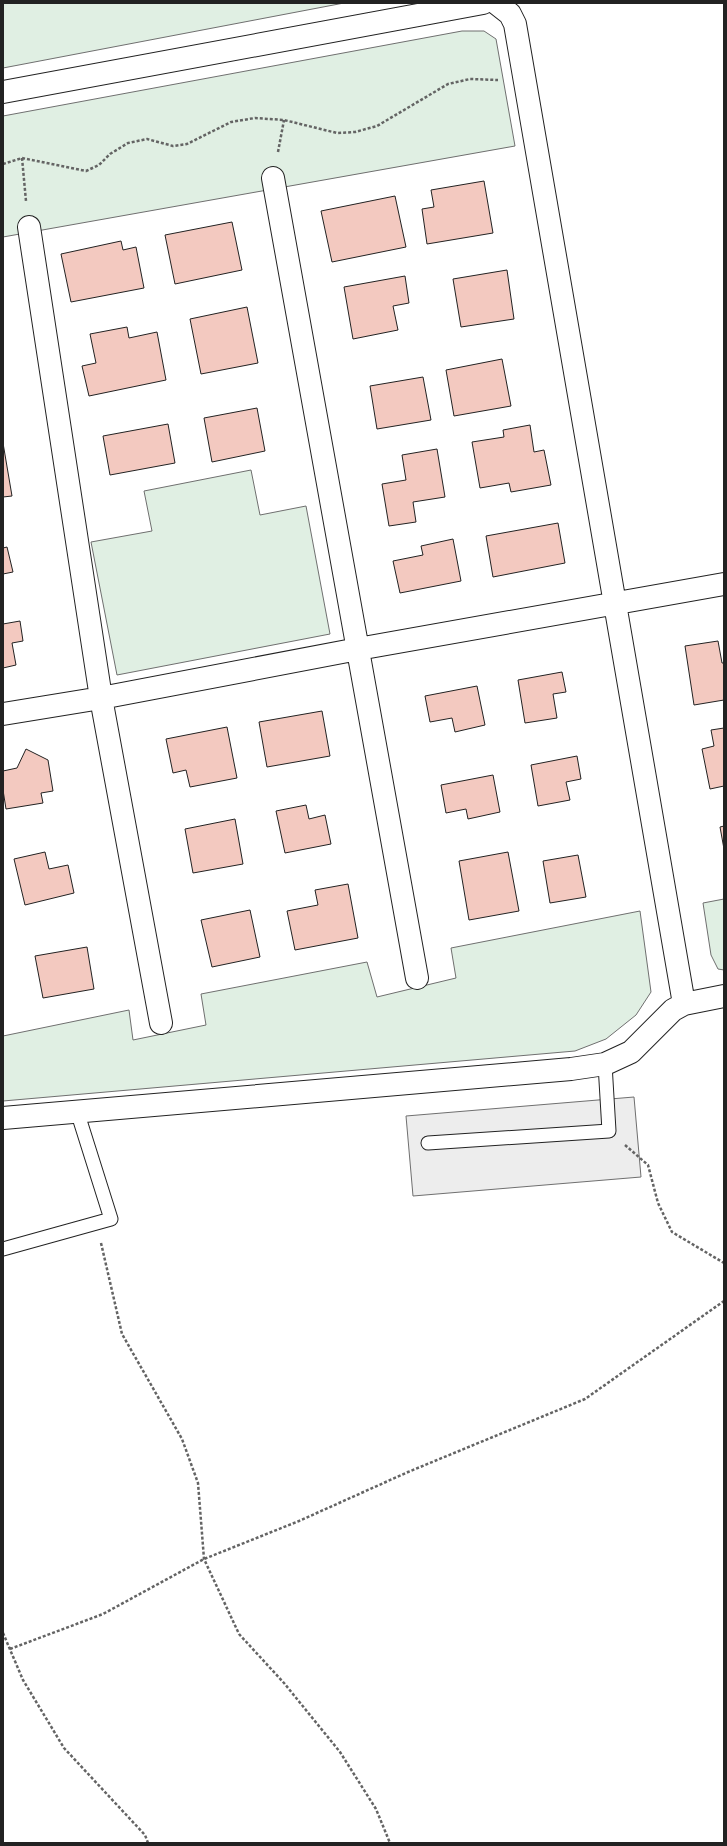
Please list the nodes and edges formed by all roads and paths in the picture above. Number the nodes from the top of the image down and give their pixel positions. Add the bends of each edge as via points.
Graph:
1 (483, 3) edge
2 (496, 3) edge
3 (3, 92) edge
4 (528, 98) junction
5 (284, 120) junction
6 (22, 158) junction
7 (3, 164) edge
8 (274, 178) joint
9 (29, 228) joint
10 (724, 584) edge
11 (615, 603) junction
12 (358, 648) junction
13 (101, 698) junction
14 (3, 714) edge
15 (417, 978) dead end
16 (724, 996) edge
17 (684, 1004) junction
18 (161, 1024) dead end
19 (604, 1064) junction
20 (77, 1112) junction
21 (3, 1118) edge
22 (609, 1131) junction
23 (428, 1143) dead end
24 (97, 1224) junction
25 (3, 1249) edge
26 (724, 1263) edge
27 (724, 1301) edge
28 (204, 1559) junction
29 (3, 1633) edge
30 (10, 1649) junction
31 (148, 1843) edge
32 (390, 1843) edge

1 - 3 street
2 - 4 street via 510,14 515,24
4 - 5 path via 497,79 470,79 448,84 377,126 355,132 337,133
4 - 11 street
5 - 6 path via 255,118 231,122 187,144 173,146 147,139 128,143 110,154 99,165 86,171
5 - 8 path
6 - 7 path
6 - 9 path
8 - 12 street
9 - 13 street
10 - 11 street
11 - 12 street
11 - 17 street
12 - 13 street
12 - 15 street
13 - 14 street
13 - 18 street
16 - 17 street
17 - 19 street via 673,1010 631,1052
19 - 20 street via 563,1070
19 - 22 lane
20 - 21 street
20 - 24 lane via 111,1219
22 - 23 lane
22 - 26 path via 648,1165 658,1203 672,1232
24 - 25 lane
24 - 28 path via 122,1334 182,1439 198,1483
27 - 28 path via 586,1399
28 - 30 path via 103,1614
28 - 32 path via 239,1634 284,1683 340,1752 376,1809
29 - 30 path
30 - 31 path via 23,1680 64,1748 145,1835

